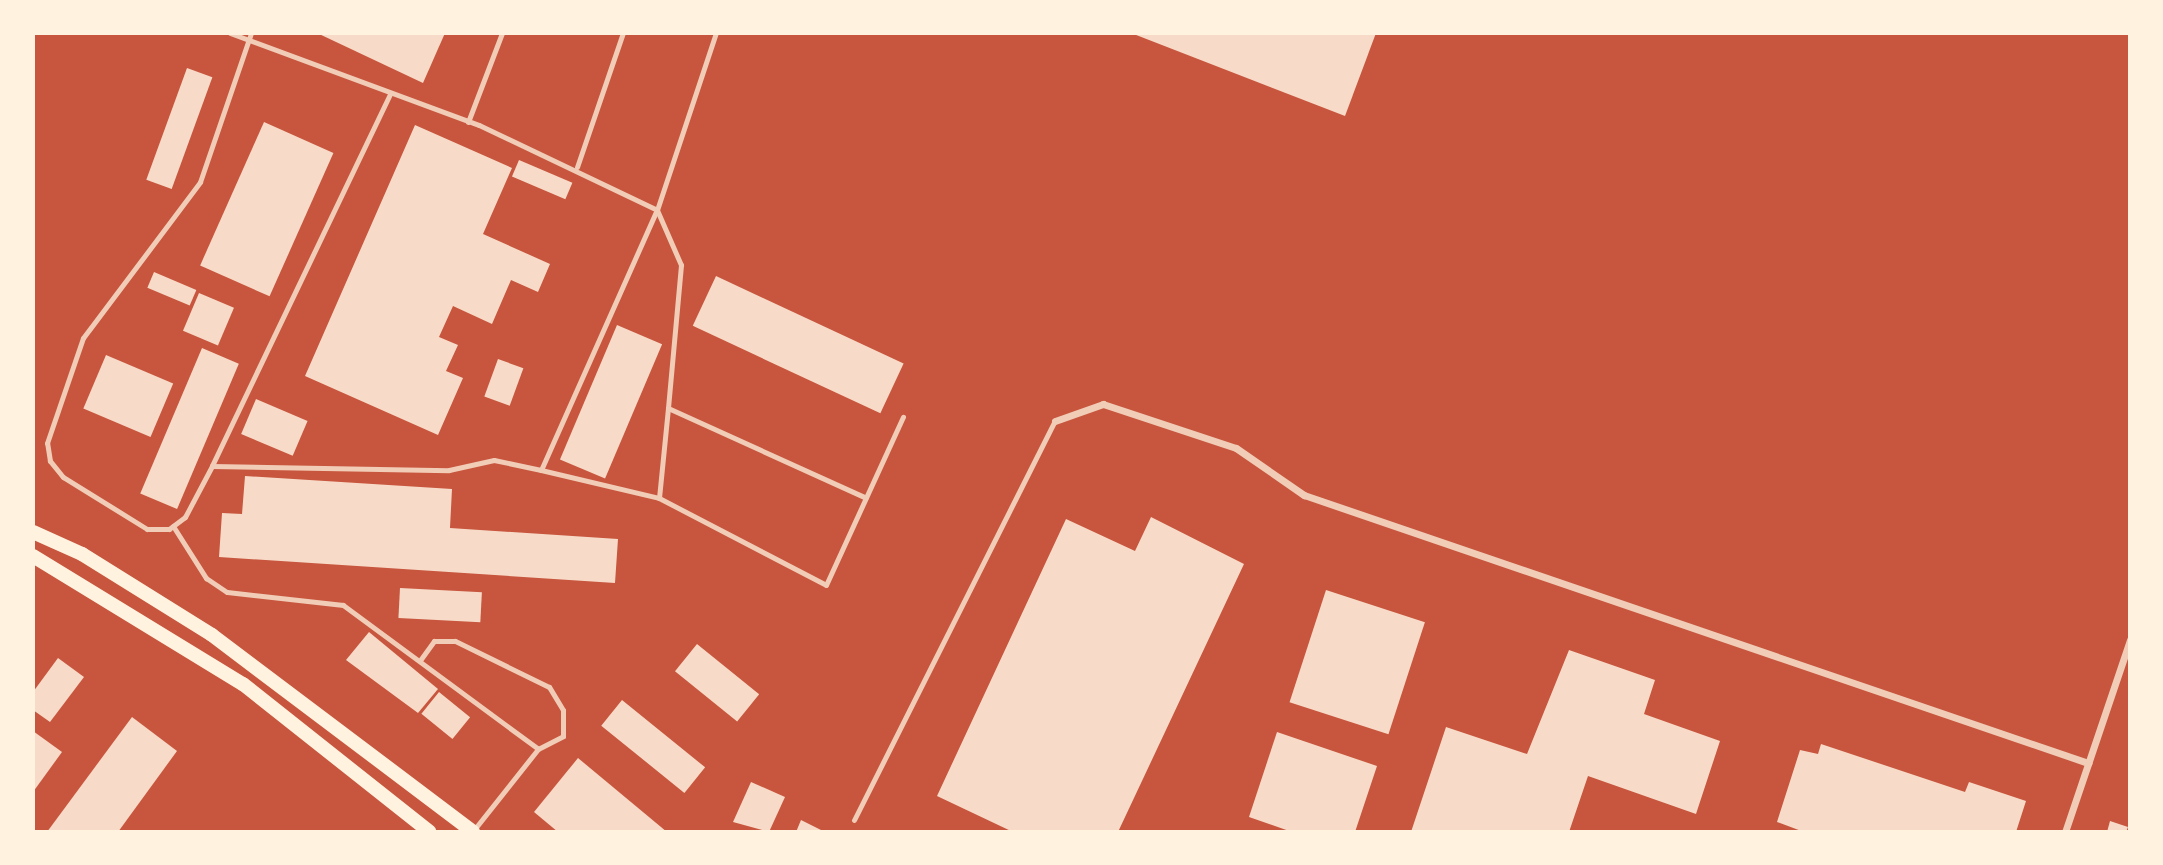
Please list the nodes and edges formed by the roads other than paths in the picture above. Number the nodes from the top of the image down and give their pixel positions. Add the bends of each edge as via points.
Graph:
1 (230, 33) edge
2 (502, 33) edge
3 (623, 33) edge
4 (716, 33) edge
5 (250, 36) edge
6 (390, 94) junction
7 (468, 122) junction
8 (577, 167) junction
9 (657, 210) junction
10 (668, 408) junction
11 (903, 416) dead end
12 (1055, 421) joint
13 (212, 466) junction
14 (541, 470) junction
15 (659, 498) junction
16 (866, 498) junction
17 (173, 526) junction
18 (33, 532) edge
19 (33, 556) edge
20 (2130, 640) edge
21 (420, 660) junction
22 (538, 749) junction
23 (2088, 763) junction
24 (854, 820) dead end
25 (430, 832) edge
26 (473, 832) edge
27 (2065, 832) edge

1 - 5 lane
2 - 7 lane
3 - 8 lane
4 - 9 lane
5 - 6 lane
5 - 17 lane via 200,182 83,338 47,443 50,461 63,477 111,512 147,529
6 - 7 lane
6 - 13 lane
7 - 8 lane
8 - 9 lane
9 - 10 lane via 681,265
9 - 14 lane
10 - 15 lane
10 - 16 lane
11 - 16 lane
12 - 23 street via 1103,404 1224,444 1304,495
12 - 24 lane
13 - 14 lane via 449,470 494,460
13 - 17 lane via 185,517
14 - 15 lane
15 - 16 lane via 826,585
17 - 21 lane via 206,578 227,592 343,605
18 - 26 main road via 82,554 212,635
19 - 25 main road via 243,684
20 - 23 street
21 - 22 lane
21 - 22 lane via 434,641 455,641 549,687 564,710 563,736
22 - 26 lane
23 - 27 street

